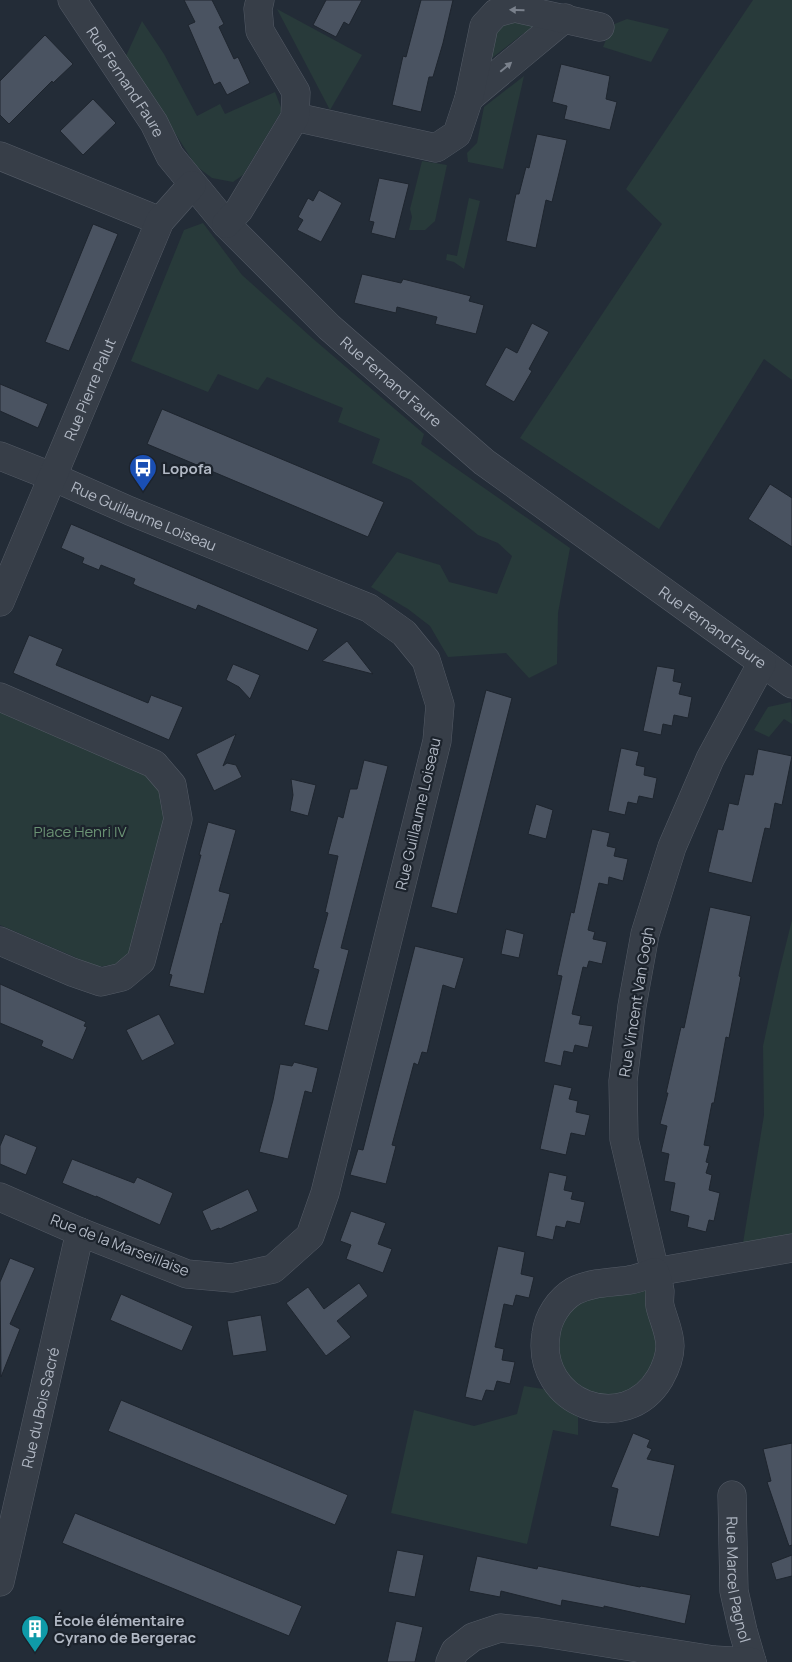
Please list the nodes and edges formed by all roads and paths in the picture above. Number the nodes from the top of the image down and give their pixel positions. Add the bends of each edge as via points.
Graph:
1 (72, 0) edge
2 (260, 0) edge
3 (565, 18) junction
4 (600, 27) dead end
5 (469, 98) junction
6 (295, 117) junction
7 (0, 156) edge
8 (192, 185) junction
9 (160, 221) junction
10 (226, 224) junction
11 (0, 456) edge
12 (53, 477) junction
13 (0, 602) edge
14 (762, 663) junction
15 (792, 684) edge
16 (0, 697) edge
17 (0, 941) edge
18 (0, 1196) edge
19 (80, 1232) junction
20 (792, 1248) edge
21 (273, 1269) joint
22 (655, 1272) junction
23 (732, 1495) dead end
24 (0, 1582) edge
25 (450, 1662) edge
26 (752, 1662) edge

1 - 8 street, Rue Fernand Faure via 154,123 170,156
2 - 6 street via 260,31 296,92
3 - 4 street
5 -> 3 street
3 -> 5 street via 515,8 496,13 484,26
5 - 6 street via 457,134 436,148
6 - 10 street via 239,210
7 - 9 street
8 - 9 street, Rue Pierre Palut
8 - 10 street, Rue Fernand Faure
9 - 12 street, Rue Pierre Palut
10 - 14 street, Rue Fernand Faure via 330,327 484,462
11 - 12 street, Rue Guillaume Loiseau
12 - 13 street, Rue Pierre Palut
12 - 21 street, Rue Guillaume Loiseau via 368,608 404,633 426,660 440,705 437,741 325,1192 310,1236
14 - 15 street, Rue Fernand Faure
14 - 22 street, Rue Vincent Van Gogh via 710,759 672,847 645,934 623,1081 624,1139
16 - 17 street via 154,764 172,786 178,819 141,961 122,977 101,982
18 - 19 street, Rue de la Marseillaise
19 - 21 street, Rue de la Marseillaise via 187,1274 232,1278
19 - 24 street, Rue du Bois Sacré
20 - 22 street, Rue Vincent Van Gogh
22 - 22 street, Rue Vincent Van Gogh via 632,1280 593,1284 573,1292 557,1306 547,1326 544,1347 548,1368 559,1387 574,1400 596,1408 618,1408 638,1401 655,1387 666,1368 670,1347
23 - 26 street, Rue Marcel Pagnol via 734,1591
25 - 26 street via 455,1652 473,1637 500,1628 714,1660

